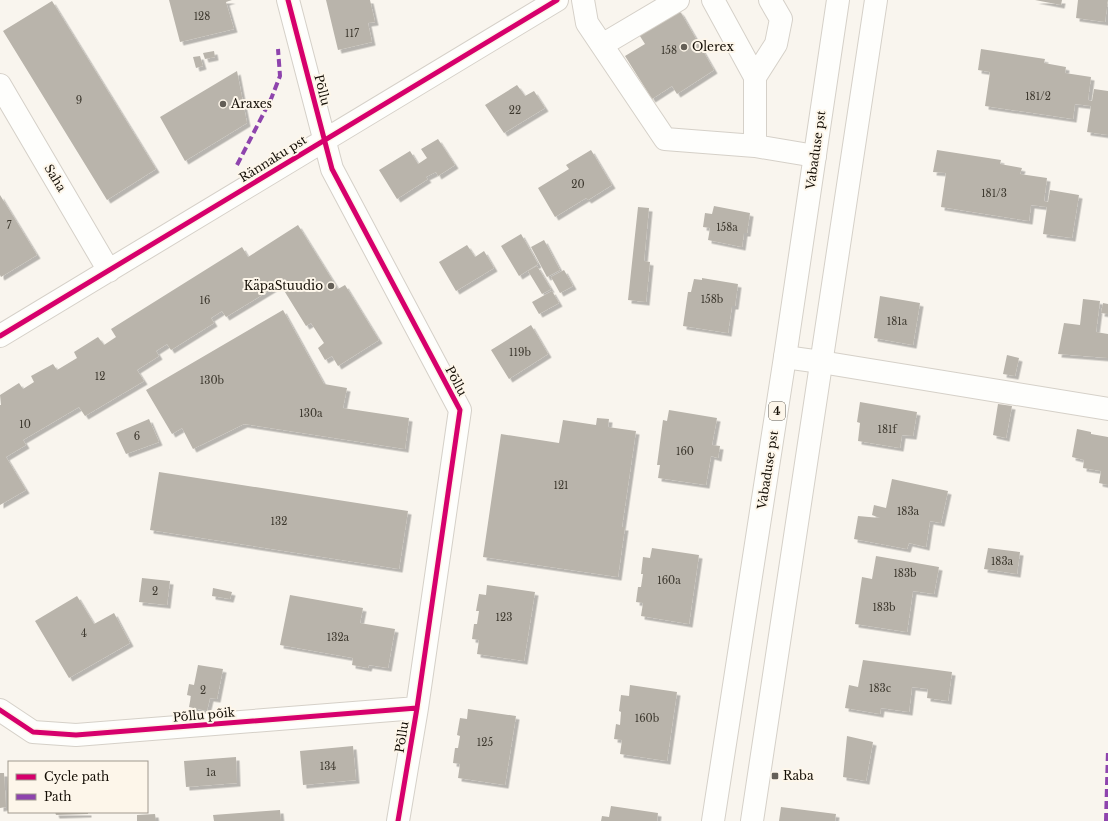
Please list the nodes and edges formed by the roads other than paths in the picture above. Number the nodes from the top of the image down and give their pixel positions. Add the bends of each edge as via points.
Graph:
1 (288, 0) edge
2 (557, 0) edge
3 (583, 0) edge
4 (678, 0) edge
5 (713, 0) edge
6 (770, 0) edge
7 (838, 0) edge
8 (876, 0) edge
9 (602, 45) junction
10 (755, 77) junction
11 (0, 85) edge
12 (324, 139) junction
13 (755, 146) junction
14 (815, 156) junction
15 (110, 270) junction
16 (0, 336) edge
17 (785, 357) junction
18 (821, 362) junction
19 (1108, 409) edge
20 (416, 708) junction
21 (0, 710) edge
22 (398, 821) edge
23 (713, 821) edge
24 (752, 821) edge

1 - 12 main road, Põllu
2 - 12 main road, Rännaku pst
3 - 9 main road via 587,23
4 - 9 main road
5 - 10 main road
6 - 10 main road via 781,19 776,44
7 - 14 main road, Vabaduse pst / 4
8 - 18 main road
9 - 13 main road via 665,139
10 - 13 main road
11 - 15 main road, Saha
12 - 15 main road, Rännaku pst
12 - 20 main road, Põllu via 332,169 460,410
13 - 14 main road
14 - 17 main road, Vabaduse pst / 4
15 - 16 main road, Rännaku pst
17 - 18 main road
17 - 23 main road, Vabaduse pst / 4
18 - 19 main road
18 - 24 main road
20 - 21 main road, Põllu põik via 76,735 33,732
20 - 22 main road, Põllu

